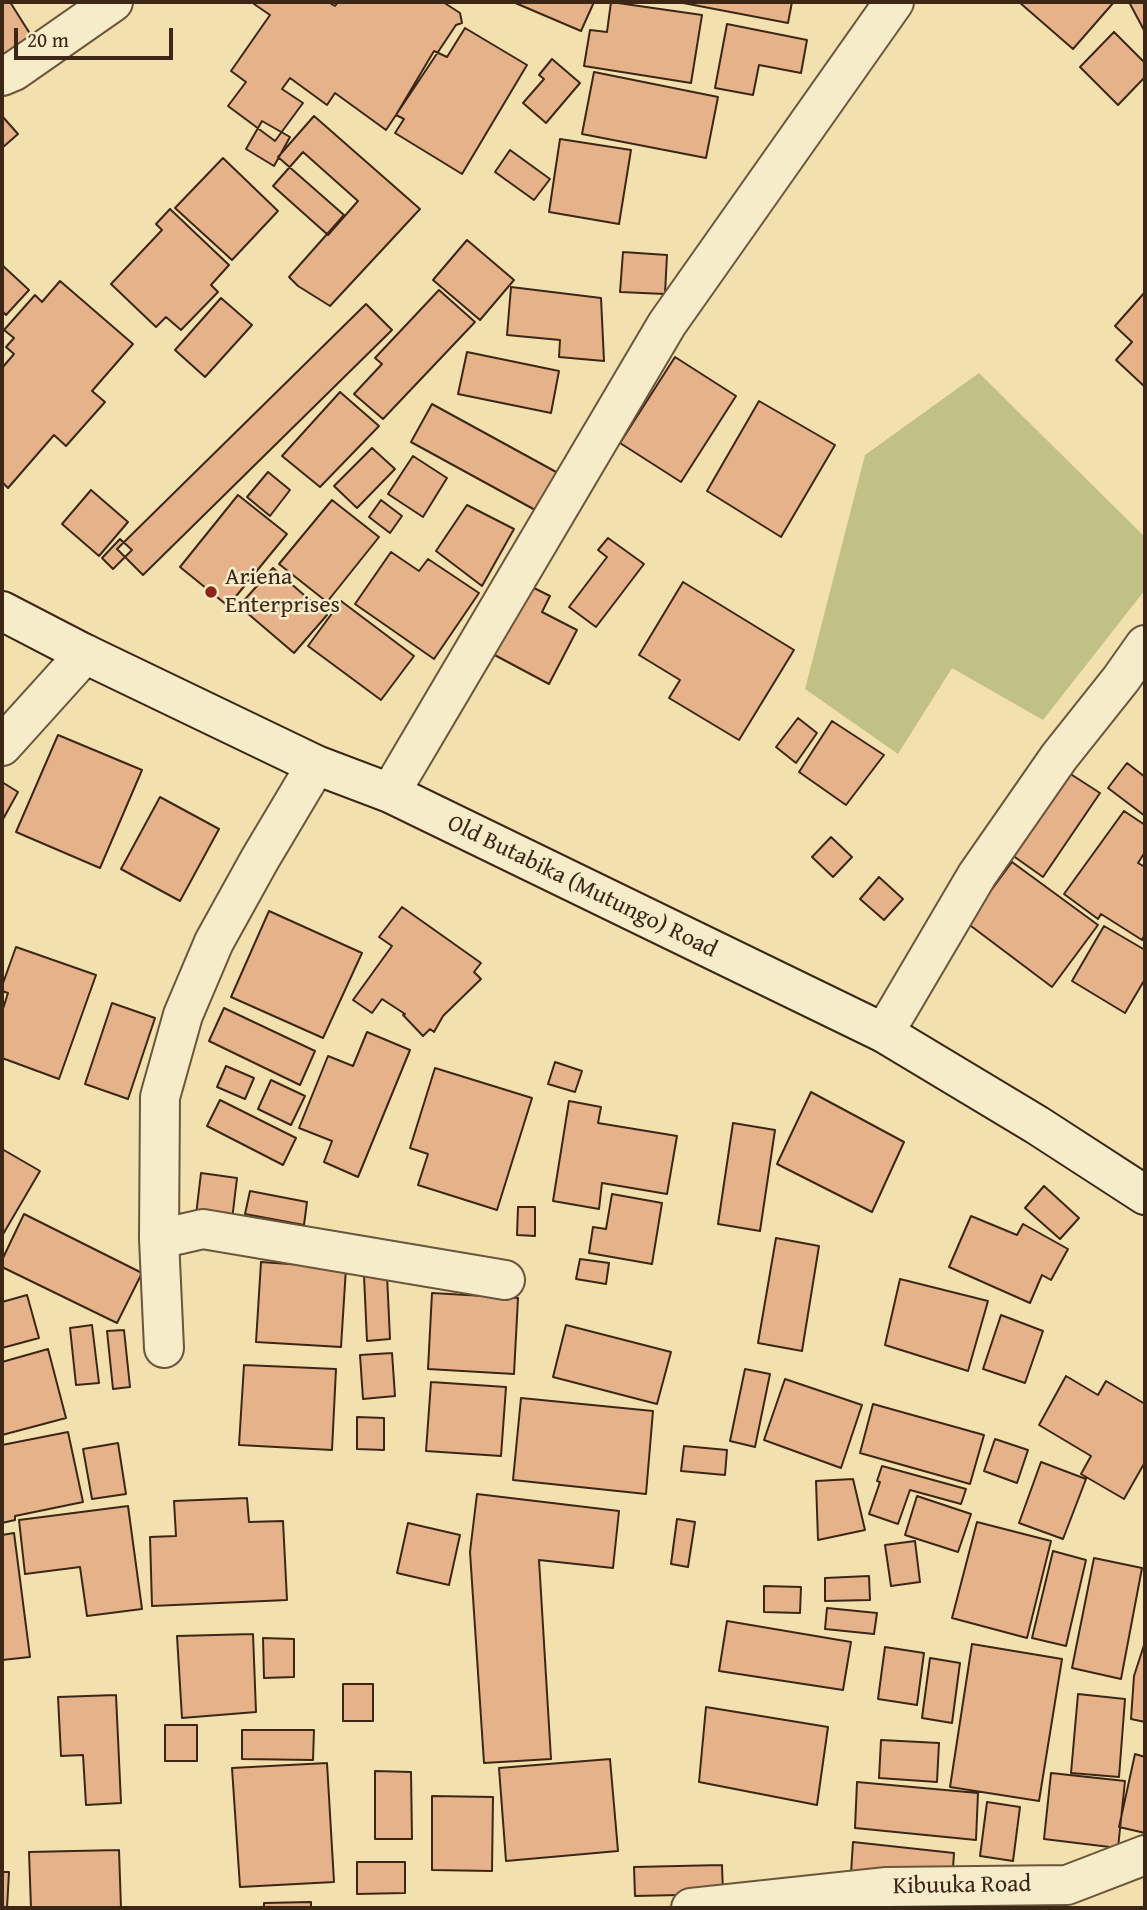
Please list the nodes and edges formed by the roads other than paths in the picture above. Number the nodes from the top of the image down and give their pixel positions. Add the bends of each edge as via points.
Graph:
1 (113, 2) edge
2 (894, 2) edge
3 (2, 76) edge
4 (2, 611) edge
5 (1145, 645) edge
6 (85, 654) junction
7 (2, 746) edge
8 (316, 765) junction
9 (390, 793) junction
10 (884, 1033) junction
11 (1145, 1195) edge
12 (159, 1239) junction
13 (505, 1280) dead end
14 (164, 1348) dead end
15 (1145, 1855) edge
16 (691, 1908) edge

1 - 3 street
2 - 9 street via 667,324
4 - 6 street, Old Butabika (Mutungo) Road
5 - 10 street via 977,875
6 - 7 street
6 - 8 street, Old Butabika (Mutungo) Road
8 - 9 street, Old Butabika (Mutungo) Road
8 - 12 street via 215,942 183,1015 160,1097
9 - 10 street, Old Butabika (Mutungo) Road
10 - 11 street, Old Butabika (Mutungo) Road
12 - 13 street via 203,1229
12 - 14 street
15 - 16 street, Kibuuka Road via 1067,1885 887,1887

